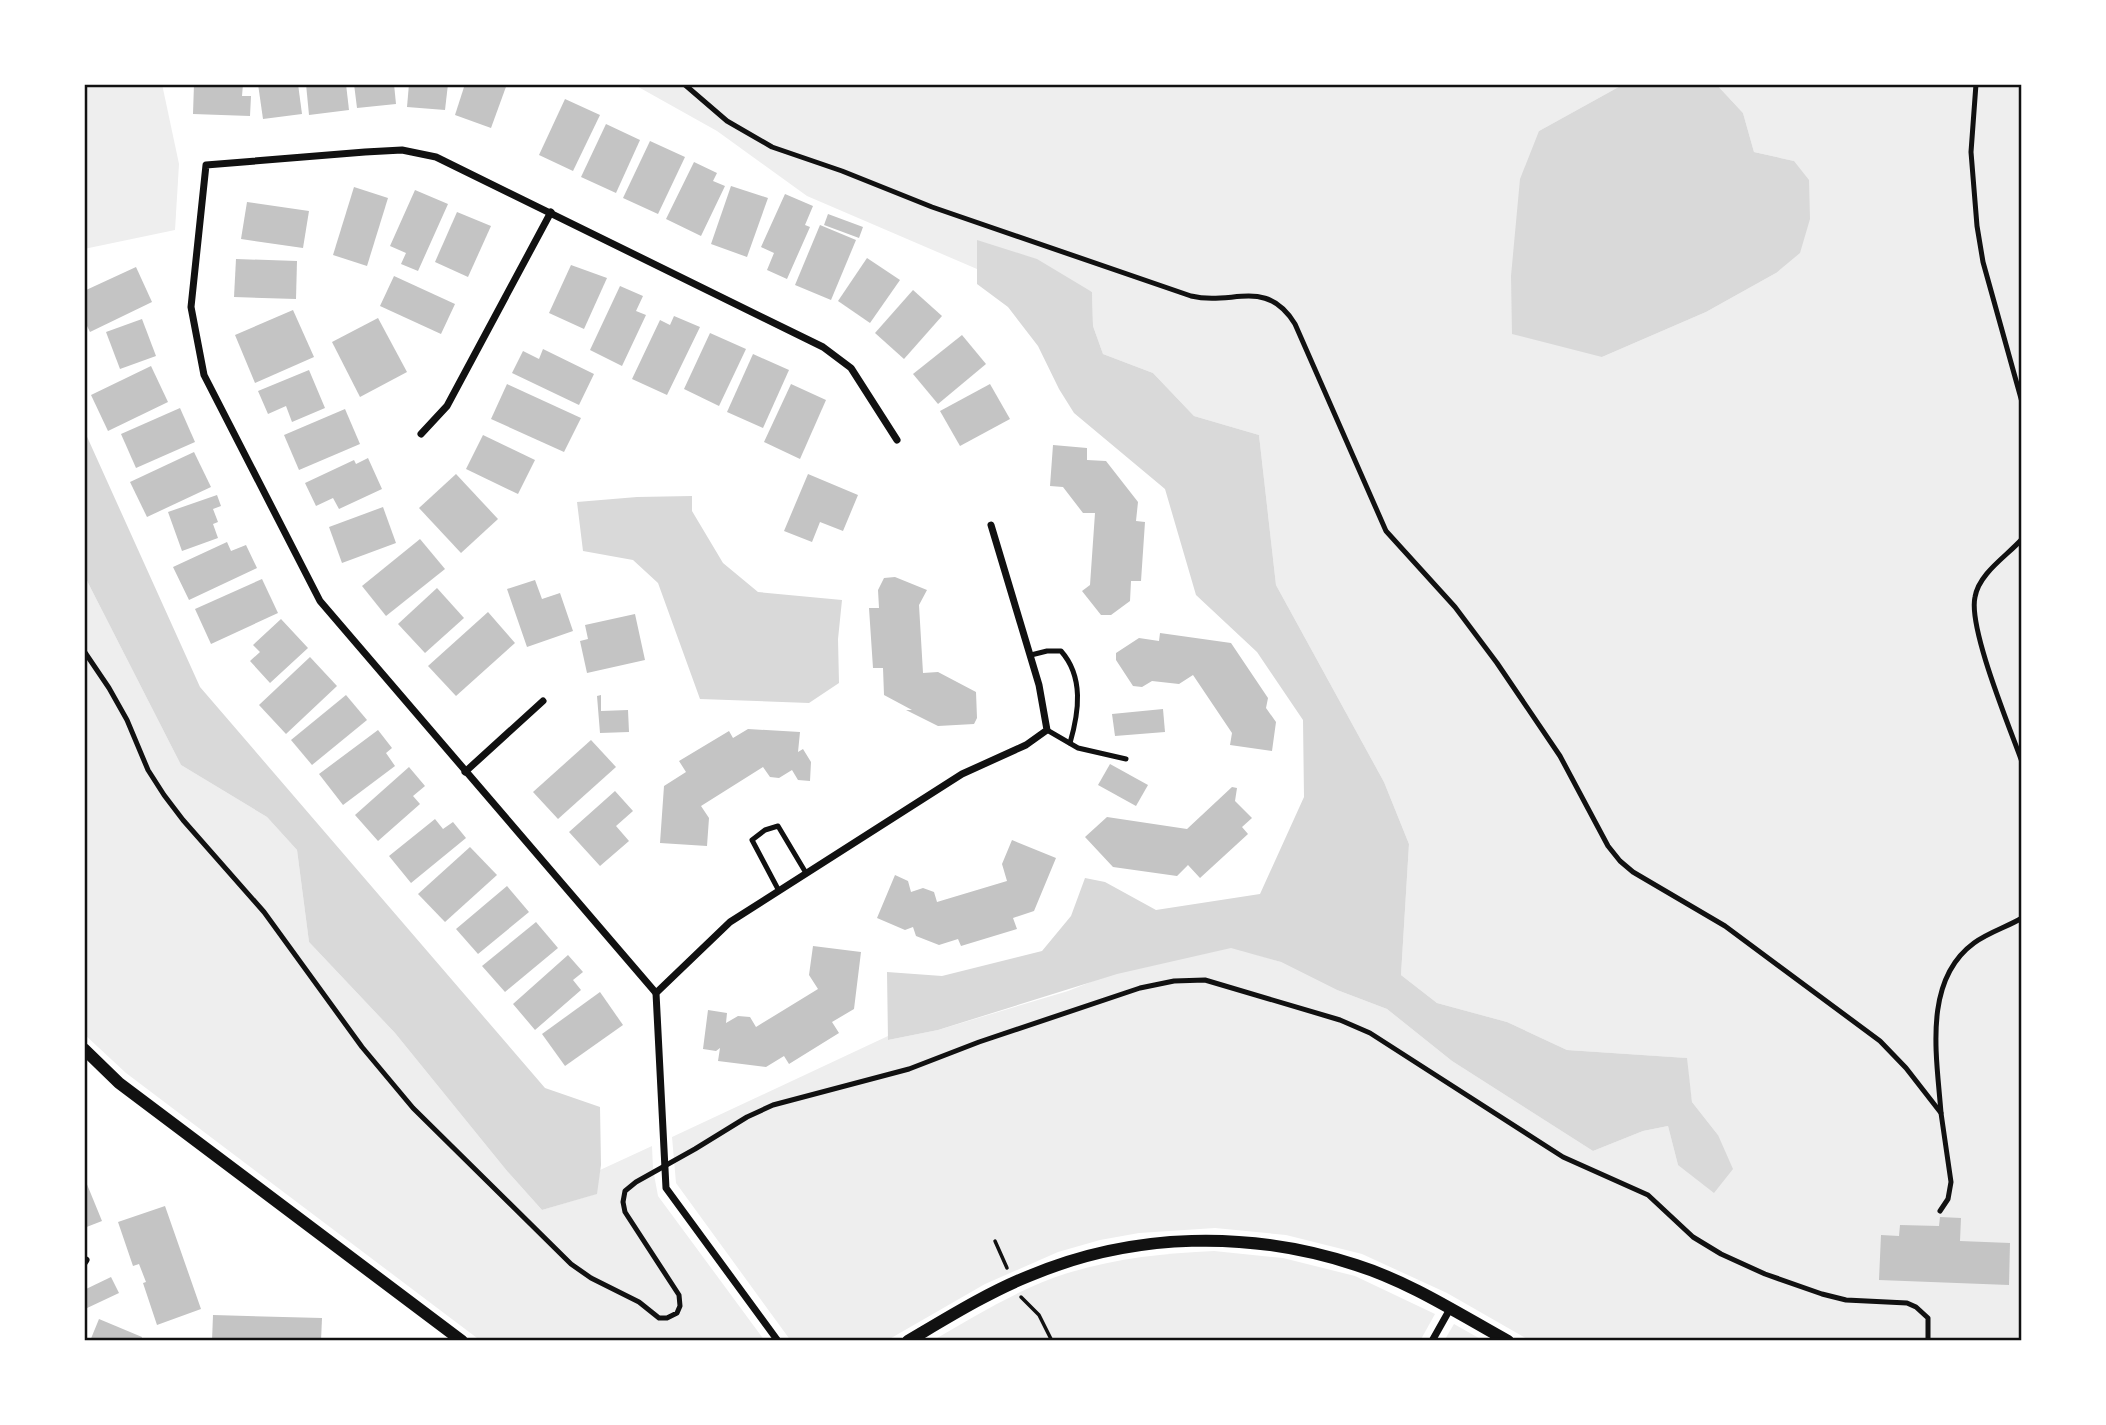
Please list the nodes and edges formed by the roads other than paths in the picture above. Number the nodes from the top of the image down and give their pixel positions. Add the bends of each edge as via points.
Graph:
1 (684, 84) edge
2 (1976, 84) edge
3 (551, 212) junction
4 (2022, 402) edge
5 (421, 434) dead end
6 (897, 440) dead end
7 (991, 525) dead end
8 (2022, 539) edge
9 (84, 652) edge
10 (1031, 655) junction
11 (543, 701) dead end
12 (1047, 730) junction
13 (1070, 743) junction
14 (1126, 759) dead end
15 (2022, 762) edge
16 (465, 772) junction
17 (806, 873) junction
18 (779, 891) junction
19 (2020, 921) edge
20 (656, 993) junction
21 (84, 1049) edge
22 (1941, 1113) junction
23 (663, 1168) junction
24 (1940, 1211) dead end
25 (1450, 1309) junction
26 (462, 1341) edge
27 (778, 1341) edge
28 (908, 1341) edge
29 (1432, 1341) edge
30 (1508, 1341) edge
31 (1928, 1341) edge

1 - 22 lane via 727,121 772,147 932,207 1191,296 1206,300 1260,295 1287,310 1386,531 1455,607 1497,663 1560,756 1620,861 1725,926 1880,1041
2 - 4 lane via 1971,152 1983,262
3 - 5 street via 447,405
3 - 6 street via 823,347 851,369
3 - 16 street via 436,157 402,150 206,165 191,307 204,376 320,601
7 - 10 street
8 - 15 lane via 1979,586 1975,608 1978,631
9 - 23 lane via 127,720 164,795 264,912 412,1108 570,1264 659,1318 677,1313 678,1295 623,1202 625,1191
10 - 12 street
10 - 13 lane via 1061,651 1069,659 1079,702
11 - 16 street
12 - 13 lane
12 - 17 street via 1027,745 962,774
13 - 14 lane
16 - 20 street
17 - 18 street
17 - 18 lane via 778,826 765,830 752,840
18 - 20 street via 730,922
19 - 22 lane via 1973,943 1952,965 1946,979 1936,1017
20 - 23 street
21 - 26 street via 119,1083
22 - 24 lane via 1951,1182
23 - 27 street via 666,1188
23 - 31 lane via 773,1105 909,1069 1140,988 1205,981 1354,1025 1563,1157 1648,1195 1703,1245 1822,1294 1907,1303 1928,1318
25 - 28 street via 1358,1265 1319,1254 1253,1242 1173,1241 1101,1252 1029,1275
25 - 29 street
25 - 30 street

